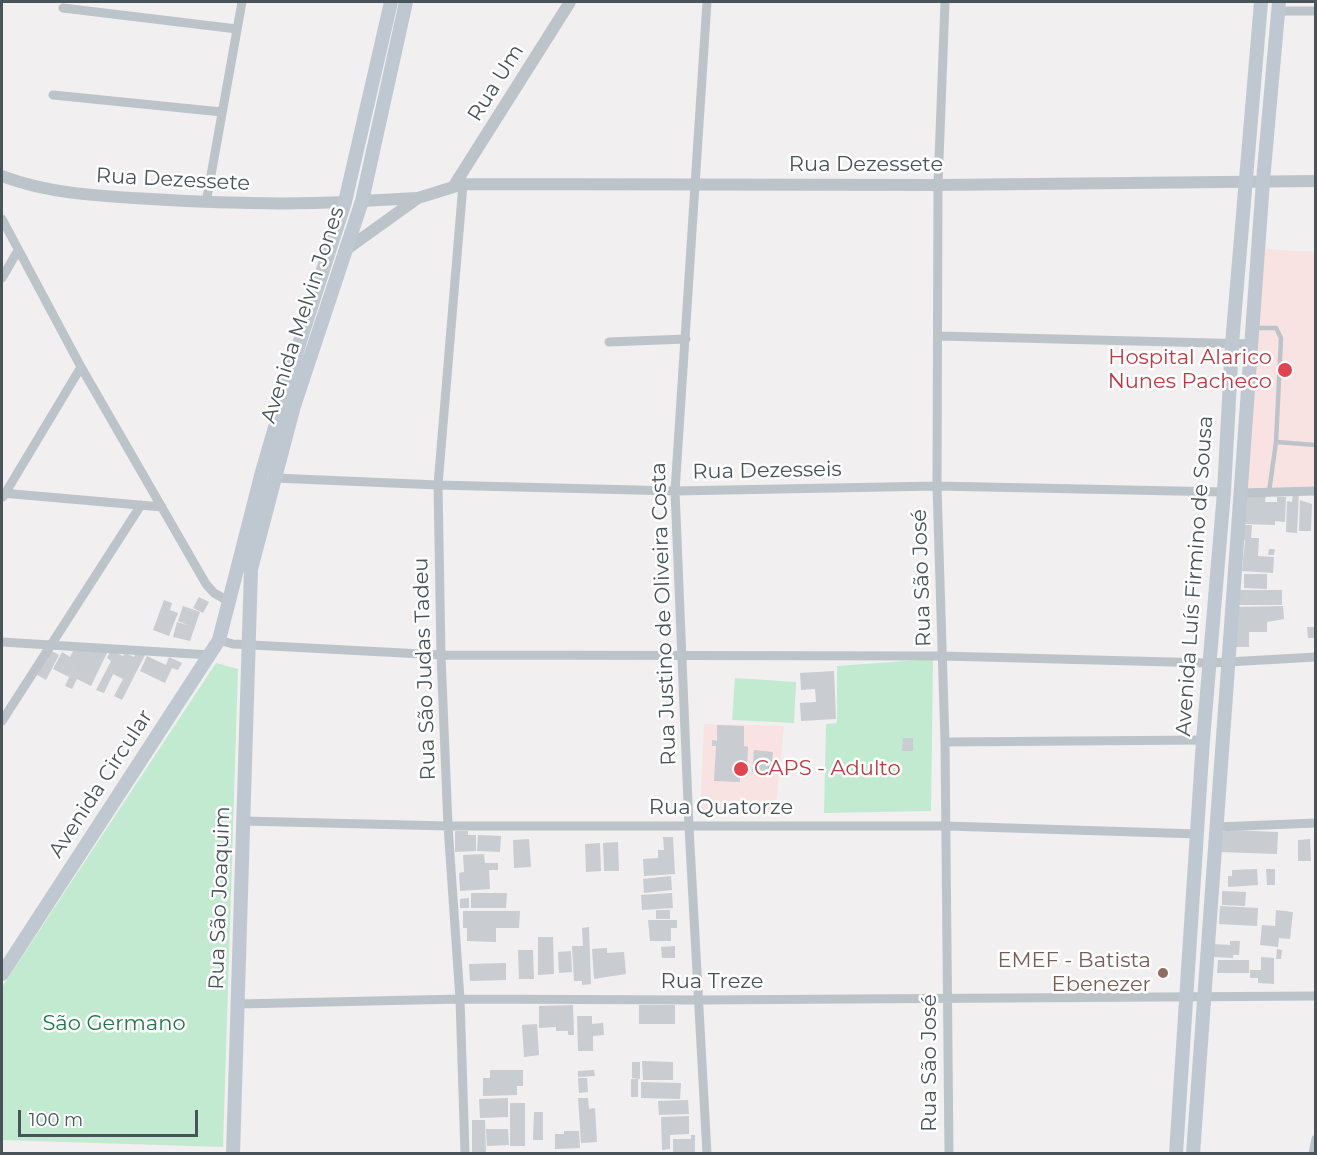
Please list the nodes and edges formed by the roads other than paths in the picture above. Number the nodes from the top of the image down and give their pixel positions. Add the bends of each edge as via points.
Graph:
1 (242, 2) edge
2 (391, 2) edge
3 (406, 2) edge
4 (570, 2) edge
5 (708, 2) edge
6 (945, 2) edge
7 (1261, 2) edge
8 (1278, 6) edge
9 (63, 8) dead end
10 (1316, 11) edge
11 (237, 29) junction
12 (53, 95) dead end
13 (222, 112) junction
14 (2, 176) edge
15 (1263, 181) junction
16 (1316, 181) edge
17 (1245, 183) junction
18 (459, 184) junction
19 (697, 184) junction
20 (938, 184) junction
21 (418, 198) junction
22 (362, 201) junction
23 (206, 202) junction
24 (345, 202) junction
25 (2, 219) edge
26 (347, 249) junction
27 (17, 252) junction
28 (2, 278) edge
29 (1253, 328) junction
30 (939, 336) junction
31 (686, 339) junction
32 (609, 342) dead end
33 (1232, 344) junction
34 (1252, 344) junction
35 (81, 367) junction
36 (1276, 442) junction
37 (1316, 445) edge
38 (275, 478) junction
39 (438, 485) junction
40 (937, 486) junction
41 (675, 491) junction
42 (1224, 492) junction
43 (1269, 492) junction
44 (1316, 492) edge
45 (1242, 493) junction
46 (3, 495) edge
47 (141, 505) junction
48 (162, 507) junction
49 (230, 602) junction
50 (219, 640) junction
51 (2, 642) edge
52 (247, 643) junction
53 (51, 644) junction
54 (210, 655) junction
55 (441, 655) junction
56 (942, 656) junction
57 (681, 657) junction
58 (1316, 657) edge
59 (1229, 662) junction
60 (1210, 663) junction
61 (2, 721) edge
62 (1203, 740) junction
63 (945, 742) junction
64 (244, 821) junction
65 (1316, 823) edge
66 (448, 826) junction
67 (946, 826) junction
68 (689, 827) junction
69 (1217, 827) junction
70 (1198, 834) junction
71 (1190, 927) junction
72 (1209, 927) junction
73 (2, 974) edge
74 (1316, 996) edge
75 (1185, 997) junction
76 (1204, 997) junction
77 (460, 999) junction
78 (948, 999) junction
79 (698, 1000) junction
80 (238, 1004) junction
81 (1316, 1139) edge
82 (233, 1154) edge
83 (465, 1154) edge
84 (707, 1154) edge
85 (949, 1154) edge
86 (1176, 1154) edge
87 (1193, 1154) edge
88 (1313, 1154) edge

1 - 11 street
2 - 24 main road, Avenida Melvin Jones
3 - 22 main road, Avenida Melvin Jones
4 - 18 street, Rua Um
5 - 19 street, Rua Justino de Oliveira Costa
6 - 20 street, Rua São José
7 - 17 main road, Avenida Luís Firmino de Sousa
8 - 10 street
8 - 15 main road, Avenida Luís Firmino de Sousa
9 - 11 street
11 - 13 street
12 - 13 street
13 - 23 street
14 - 23 street, Rua Dezessete via 83,195
15 - 16 street, Rua Dezessete
15 - 17 street, Rua Dezessete
15 - 29 main road, Avenida Luís Firmino de Sousa
17 - 20 street, Rua Dezessete
17 - 33 main road, Avenida Luís Firmino de Sousa
18 - 19 street, Rua Dezessete
18 - 21 street, Rua Dezessete
18 - 39 street, Rua São Judas Tadeu
19 - 20 street, Rua Dezessete
19 - 31 street, Rua Justino de Oliveira Costa
20 - 30 street, Rua São José
21 - 22 street, Rua Dezessete
21 - 26 street, Rua Dezessete
22 - 24 street
22 - 26 main road, Avenida Melvin Jones
23 - 24 street, Rua Dezessete
24 - 49 main road, Avenida Melvin Jones via 265,460
25 - 27 street
26 - 38 main road, Avenida Melvin Jones via 294,406
27 - 28 street
27 - 35 street
29 - 34 main road, Avenida Luís Firmino de Sousa
29 - 36 lane via 1276,328 1281,338
30 - 33 street
30 - 40 street, Rua São José
31 - 32 street
31 - 41 street, Rua Justino de Oliveira Costa
33 - 34 street
33 - 42 main road, Avenida Luís Firmino de Sousa
34 - 45 main road, Avenida Luís Firmino de Sousa
35 - 46 street
35 - 48 street
36 - 37 lane
36 - 43 lane
38 - 39 street, Rua Dezesseis
38 - 52 main road, Avenida Melvin Jones via 251,569
39 - 41 street, Rua Dezesseis
39 - 55 street, Rua São Judas Tadeu
40 - 41 street, Rua Dezesseis
40 - 42 street, Rua Dezesseis
40 - 56 street, Rua São José
41 - 57 street, Rua Justino de Oliveira Costa
42 - 60 main road, Avenida Luís Firmino de Sousa
43 - 44 street
43 - 45 street
45 - 59 main road, Avenida Luís Firmino de Sousa
46 - 47 street
47 - 48 street
47 - 53 street
48 - 49 street via 206,584
49 - 50 main road, Avenida Melvin Jones
50 - 52 street
50 - 54 main road, Avenida Circular
51 - 53 street
52 - 55 street
52 - 64 main road, Rua São Joaquim
53 - 54 street
53 - 61 street
54 - 73 main road, Avenida Circular
55 - 57 street
55 - 66 street, Rua São Judas Tadeu
56 - 57 street
56 - 60 street
56 - 63 street, Rua São José
57 - 68 street, Rua Justino de Oliveira Costa
58 - 59 street
59 - 60 street
59 - 69 main road, Avenida Luís Firmino de Sousa
60 - 62 main road, Avenida Luís Firmino de Sousa
62 - 63 street
62 - 70 main road, Avenida Luís Firmino de Sousa
63 - 67 street, Rua São José
64 - 66 street, Rua Quatorze
64 - 80 main road, Rua São Joaquim
65 - 69 street
66 - 68 street, Rua Quatorze
66 - 77 street, Rua São Judas Tadeu
67 - 68 street, Rua Quatorze
67 - 70 street, Rua Quatorze
67 - 78 street, Rua São José
68 - 79 street, Rua Justino de Oliveira Costa
69 - 72 main road, Avenida Luís Firmino de Sousa
70 - 71 main road, Avenida Luís Firmino de Sousa
71 - 72 main road
71 - 75 main road, Avenida Luís Firmino de Sousa
72 - 76 main road, Avenida Luís Firmino de Sousa
74 - 76 street
75 - 76 street, Rua Treze
75 - 78 street, Rua Treze
75 - 86 main road, Avenida Luís Firmino de Sousa
76 - 87 main road, Avenida Luís Firmino de Sousa
77 - 79 street, Rua Treze
77 - 80 street, Rua Treze
77 - 83 street, Rua São Judas Tadeu
78 - 79 street, Rua Treze
78 - 85 street, Rua São José
79 - 84 street, Rua Justino de Oliveira Costa
80 - 82 main road, Rua São Joaquim
81 - 88 street

